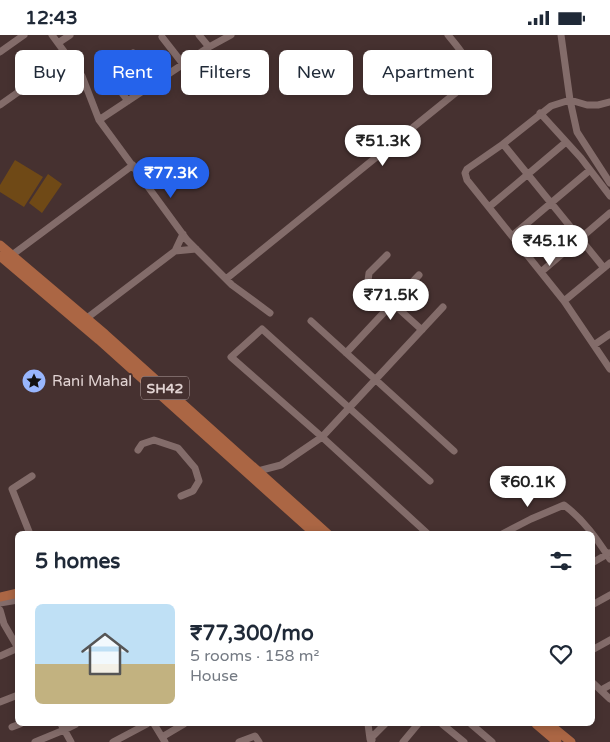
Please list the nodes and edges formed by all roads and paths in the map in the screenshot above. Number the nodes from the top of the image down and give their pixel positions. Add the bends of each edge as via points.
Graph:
1 (24, 35) edge
2 (52, 35) edge
3 (70, 35) edge
4 (199, 35) edge
5 (231, 35) edge
6 (448, 35) edge
7 (561, 35) edge
8 (162, 37) dead end
9 (58, 43) junction
10 (209, 47) junction
11 (63, 50) edge
12 (204, 50) edge
13 (0, 52) edge
14 (181, 61) edge
15 (84, 82) edge
16 (15, 94) edge
17 (123, 95) edge
18 (137, 95) edge
19 (570, 100) junction
20 (128, 101) junction
21 (610, 102) edge
22 (0, 104) edge
23 (540, 113) junction
24 (99, 119) junction
25 (566, 142) junction
26 (503, 144) junction
27 (133, 165) junction
28 (590, 170) junction
29 (528, 174) junction
30 (610, 183) edge
31 (610, 196) edge
32 (551, 203) junction
33 (489, 207) junction
34 (610, 213) edge
35 (183, 234) junction
36 (512, 236) junction
37 (580, 239) junction
38 (0, 245) edge
39 (196, 249) junction
40 (176, 251) junction
41 (12, 255) junction
42 (387, 255) dead end
43 (0, 256) edge
44 (607, 266) edge
45 (541, 272) junction
46 (419, 275) dead end
47 (226, 279) junction
48 (564, 301) junction
49 (393, 303) junction
50 (443, 307) dead end
51 (270, 313) dead end
52 (87, 319) junction
53 (311, 321) dead end
54 (422, 330) junction
55 (610, 334) edge
56 (594, 345) junction
57 (346, 353) junction
58 (610, 369) edge
59 (376, 379) junction
60 (349, 408) junction
61 (322, 437) junction
62 (138, 451) dead end
63 (454, 451) dead end
64 (258, 471) junction
65 (32, 476) dead end
66 (430, 481) dead end
67 (181, 496) dead end
68 (29, 531) edge
69 (312, 531) edge
70 (325, 531) edge
71 (425, 531) edge
72 (508, 531) edge
73 (591, 531) edge
74 (595, 536) edge
75 (609, 555) edge
76 (595, 562) edge
77 (15, 594) edge
78 (610, 595) edge
79 (0, 597) edge
80 (15, 600) edge
81 (0, 603) edge
82 (595, 603) edge
83 (0, 610) edge
84 (2, 625) edge
85 (610, 640) edge
86 (15, 644) edge
87 (595, 648) edge
88 (15, 649) edge
89 (0, 656) edge
90 (610, 685) edge
91 (595, 686) edge
92 (601, 691) junction
93 (15, 696) edge
94 (610, 699) edge
95 (0, 702) edge
96 (143, 726) edge
97 (155, 726) edge
98 (181, 726) edge
99 (368, 726) edge
100 (383, 726) edge
101 (416, 726) edge
102 (444, 726) edge
103 (473, 726) edge
104 (538, 726) edge
105 (551, 726) edge
106 (62, 727) edge
107 (163, 739) edge
108 (372, 741) edge
109 (35, 742) edge
110 (71, 742) edge
111 (113, 742) edge
112 (239, 742) edge
113 (259, 742) edge
114 (403, 742) edge
115 (464, 742) edge
116 (492, 742) edge
117 (557, 742) edge
118 (571, 742) edge

1 - 13 street
2 - 9 street
3 - 9 street
4 - 10 street
5 - 10 street
6 - 47 street via 473,78
7 - 19 street
8 - 14 street
9 - 11 street
10 - 12 street
15 - 24 street
16 - 22 street
17 - 20 street
18 - 20 street
19 - 21 street via 587,105
19 - 23 street via 551,105
19 - 30 street via 577,131
20 - 24 street
23 - 25 street
23 - 26 street
24 - 27 street
25 - 28 street
25 - 29 street
26 - 29 street
26 - 33 street via 465,173
27 - 35 street
27 - 41 street
28 - 31 street
28 - 32 street
29 - 32 street
29 - 33 street
32 - 36 street
32 - 37 street
33 - 36 street
34 - 37 street
35 - 39 street
35 - 40 street
36 - 45 street
37 - 44 street
37 - 45 street
38 - 41 main road, SH42
39 - 40 street
39 - 47 street
40 - 52 street
41 - 52 main road, SH42
42 - 49 street via 367,278
43 - 69 main road, SH42 via 100,340
44 - 48 street
45 - 48 street
46 - 49 street
47 - 51 street
48 - 56 street
49 - 54 street
49 - 57 street
50 - 54 street
52 - 64 main road, SH42
53 - 57 street
54 - 59 street
55 - 56 street
56 - 58 street
57 - 59 street
59 - 60 street
59 - 63 street
60 - 61 street
60 - 61 street via 262,329 231,357
60 - 66 street
61 - 64 street via 281,465
61 - 71 street
62 - 67 street via 142,444 154,440 178,448 195,468 199,481 193,491
64 - 70 main road, SH42
65 - 68 street via 12,489
72 - 73 street via 564,505
74 - 75 street
75 - 76 street
77 - 79 main road
78 - 82 street
80 - 81 street
83 - 84 street
84 - 86 street
85 - 87 street
88 - 89 street
90 - 92 street
91 - 92 street
92 - 94 street
93 - 95 street
96 - 111 street
97 - 107 street
98 - 107 street
99 - 108 street
100 - 108 street
101 - 114 street
102 - 115 street
103 - 116 street
104 - 117 main road
105 - 118 main road
106 - 109 street
106 - 110 street
112 - 113 street via 255,736

